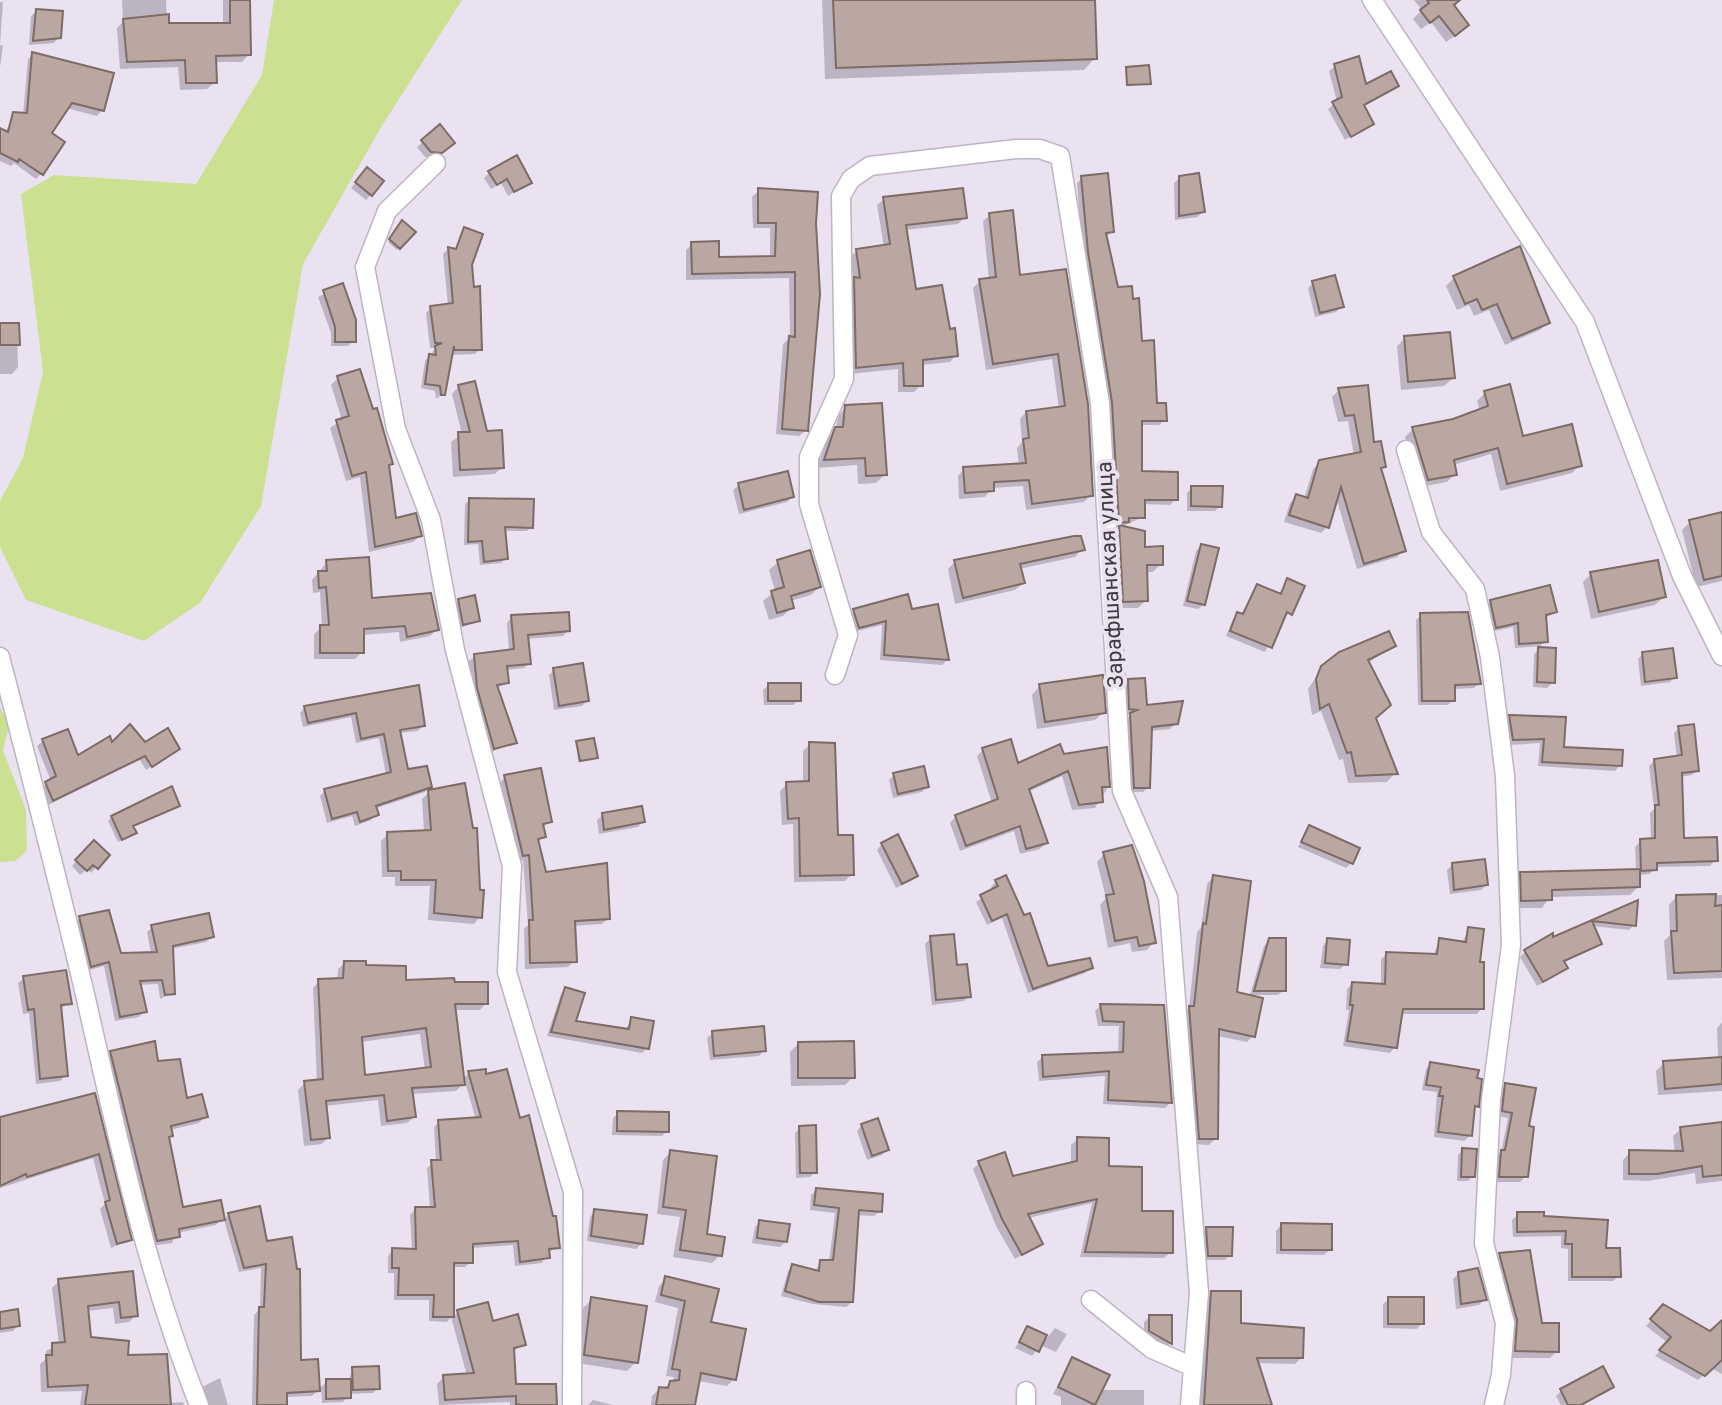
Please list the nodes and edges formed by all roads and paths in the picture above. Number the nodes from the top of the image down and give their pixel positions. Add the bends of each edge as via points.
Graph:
1 (1372, 0) edge
2 (436, 163) dead end
3 (1406, 450) dead end
4 (1722, 656) edge
5 (0, 657) edge
6 (835, 675) dead end
7 (1091, 1300) dead end
8 (1193, 1367) junction
9 (199, 1405) edge
10 (572, 1405) edge
11 (1190, 1405) edge
12 (1494, 1405) edge

1 - 4 street via 1585,322 1682,576
2 - 10 street via 387,211 365,267 396,429 431,520 455,650 512,866 507,972 573,1192
3 - 12 street via 1431,532 1475,589 1490,657 1505,776 1511,945 1491,1100 1484,1243 1505,1323
5 - 9 street via 53,857 115,1137 167,1325
6 - 8 street, Зарафшанская улица via 848,635 809,504 809,457 844,379 841,196 851,179 870,166 1016,149 1060,156 1100,403 1122,791 1168,897 1199,1293
7 - 8 street via 1152,1349
8 - 11 street, Зарафшанская улица

